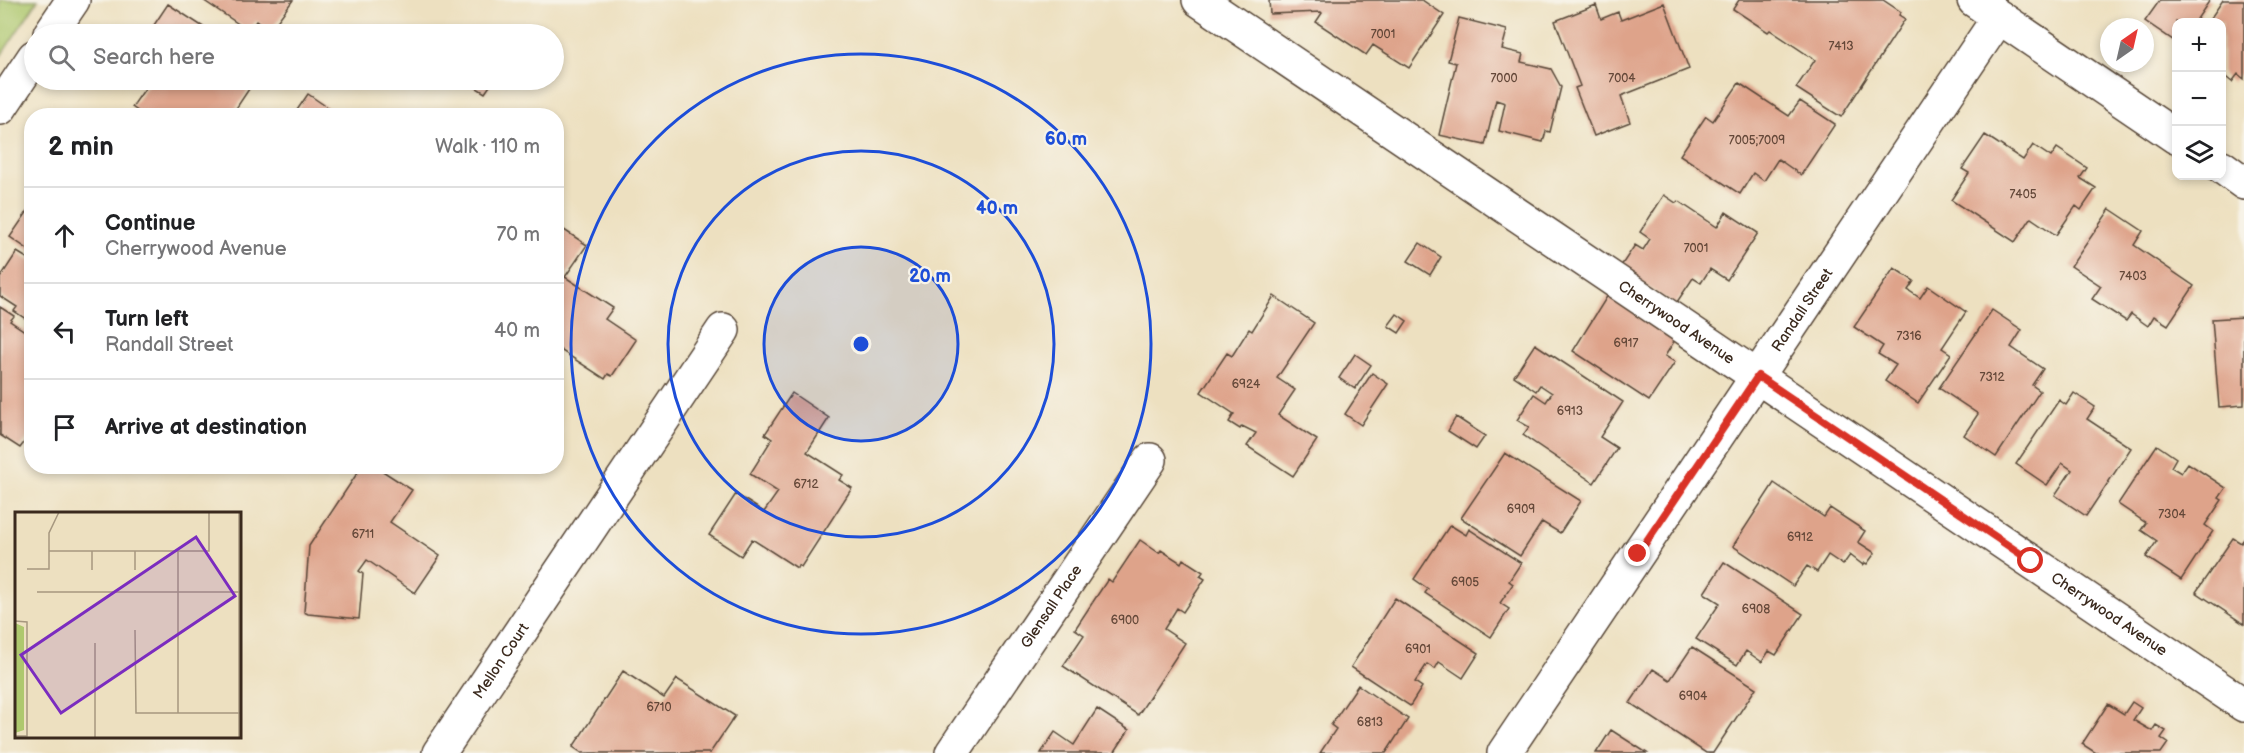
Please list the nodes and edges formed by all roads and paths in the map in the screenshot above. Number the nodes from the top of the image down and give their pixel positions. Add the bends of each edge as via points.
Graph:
1 (74, 0) edge
2 (1200, 0) edge
3 (1987, 8) edge
4 (57, 24) edge
5 (24, 72) edge
6 (0, 108) edge
7 (2172, 134) edge
8 (2226, 170) edge
9 (2244, 183) edge
10 (723, 330) dead end
11 (1758, 376) junction
12 (1150, 460) dead end
13 (2244, 705) edge
14 (440, 753) edge
15 (952, 753) edge
16 (1504, 753) edge

1 - 4 street
2 - 11 street, Cherrywood Avenue
3 - 7 street
3 - 11 street, Randall Street
5 - 6 street
8 - 9 street
10 - 14 street, Mellon Court
11 - 13 street, Cherrywood Avenue
11 - 16 street, Randall Street
12 - 15 street, Glensall Place

